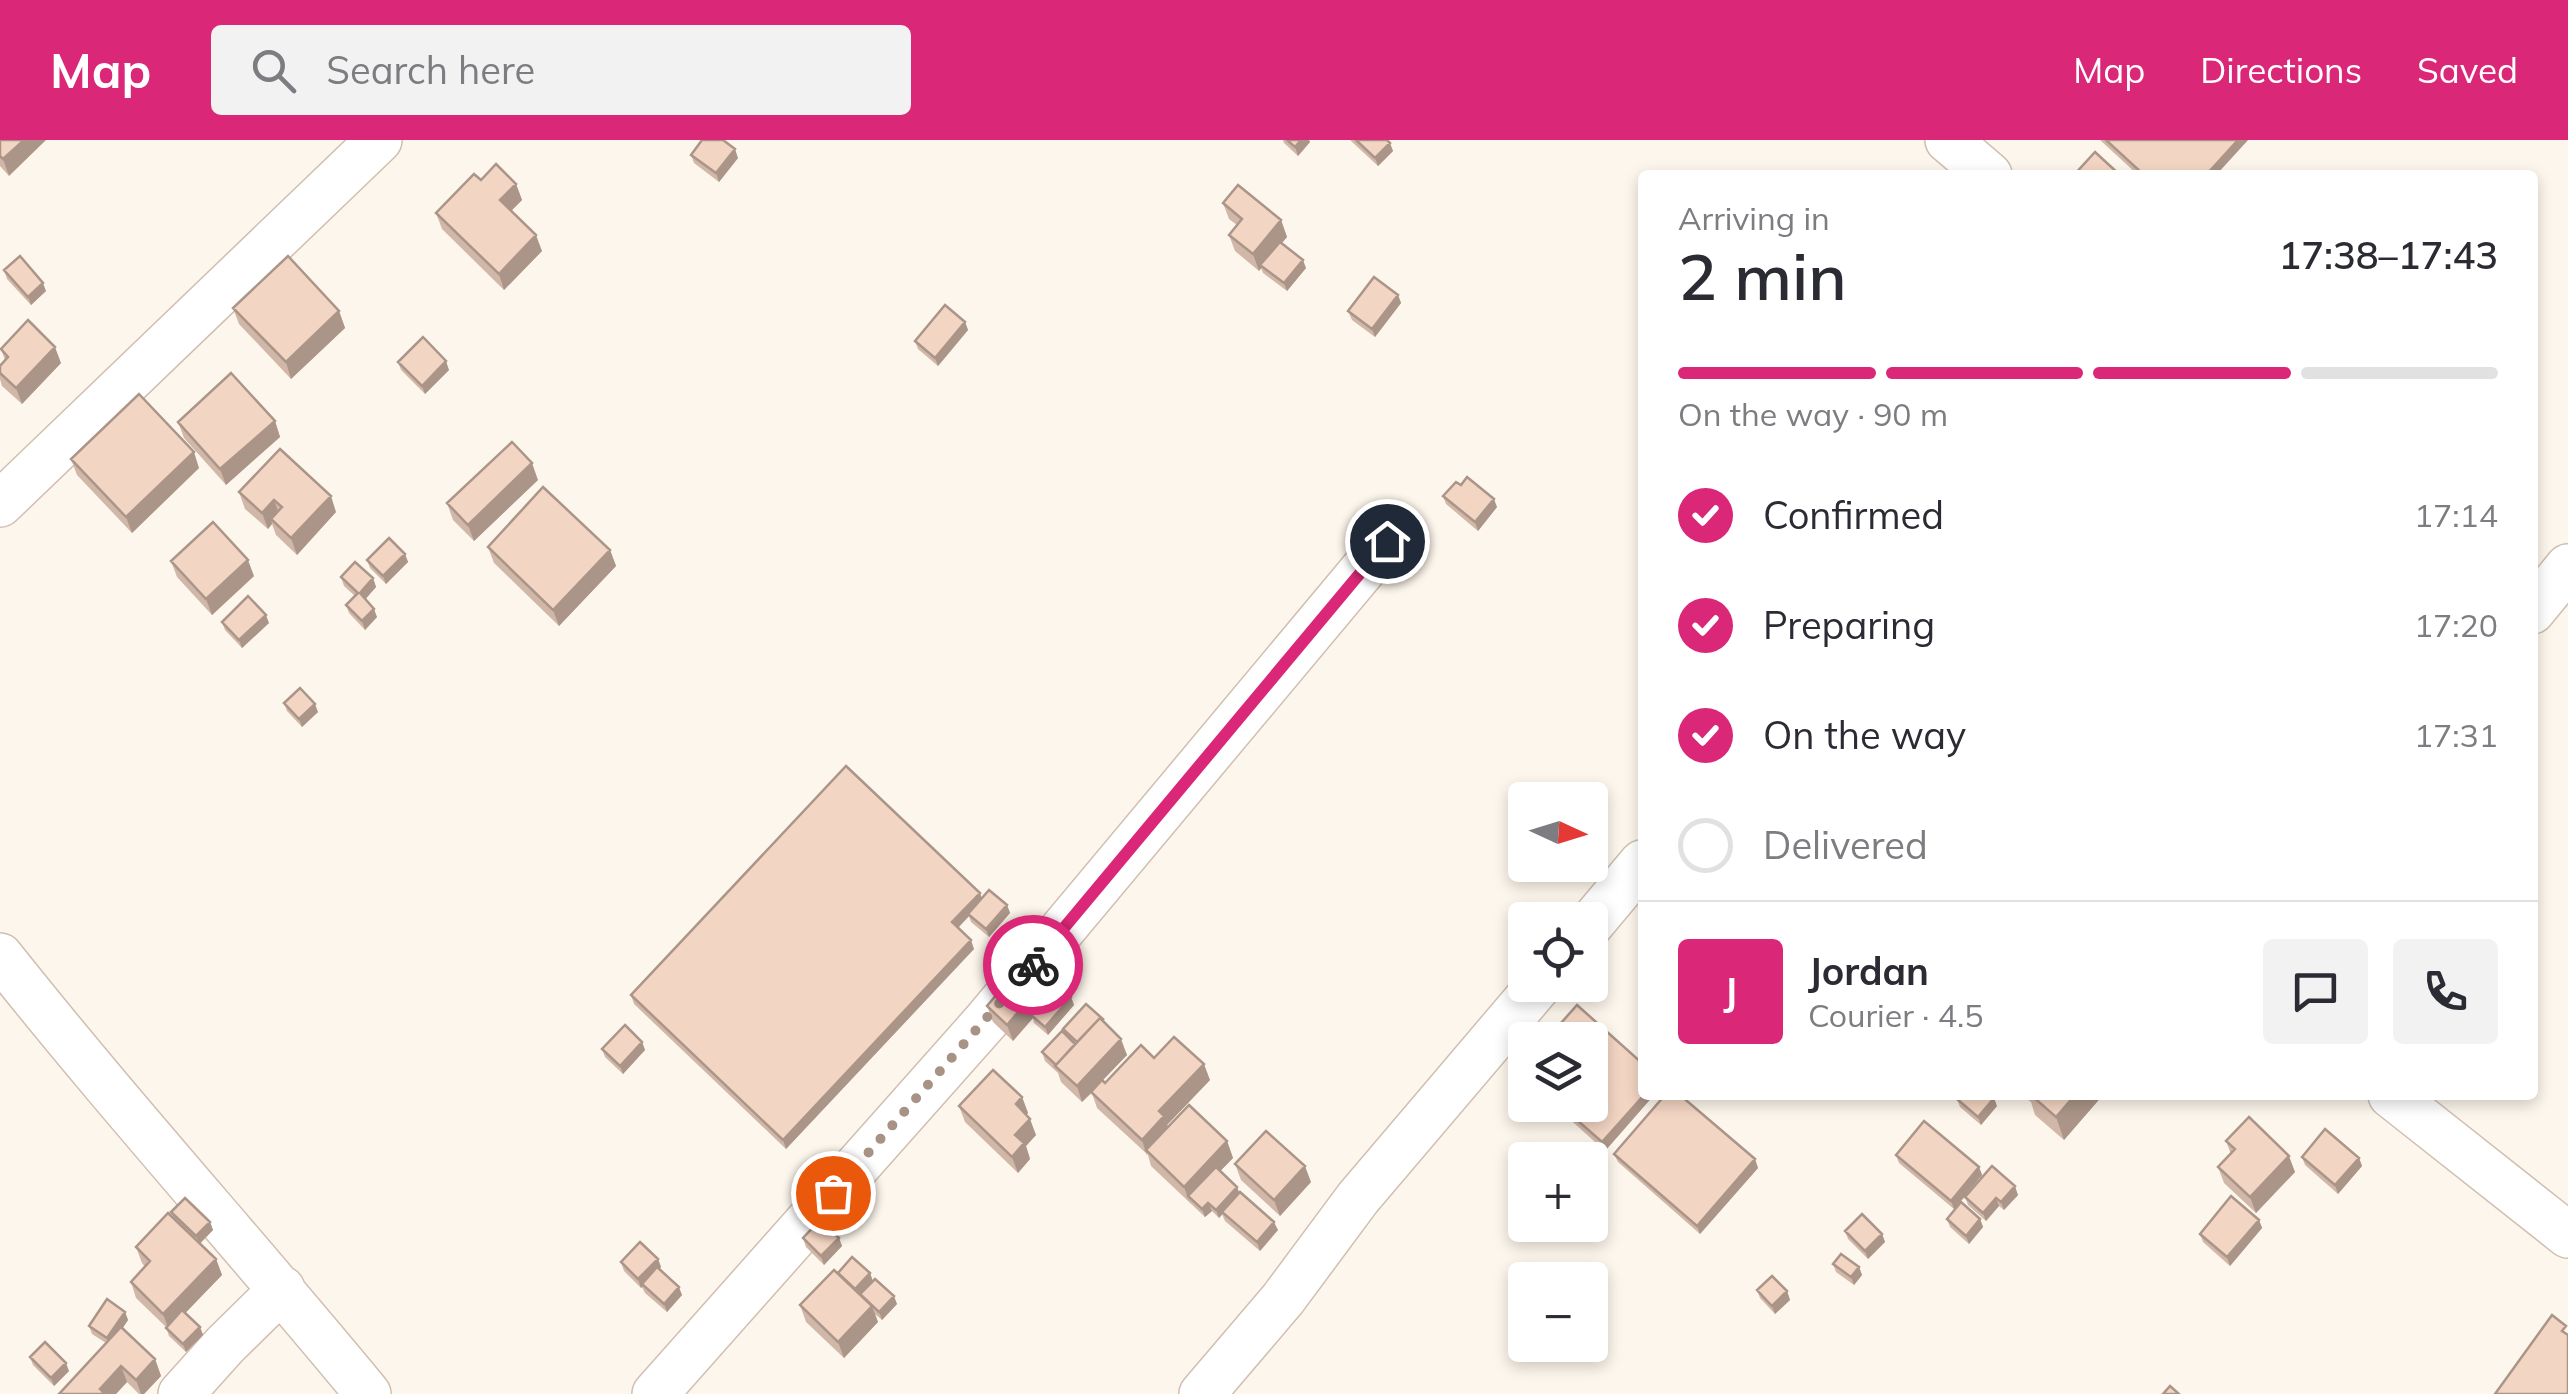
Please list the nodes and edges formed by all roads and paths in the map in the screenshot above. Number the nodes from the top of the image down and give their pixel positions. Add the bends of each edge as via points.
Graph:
1 (379, 140) edge
2 (1948, 140) edge
3 (1983, 170) edge
4 (0, 504) edge
5 (1387, 541) dead end
6 (2568, 567) edge
7 (2538, 604) edge
8 (1638, 868) edge
9 (1608, 903) edge
10 (0, 956) edge
11 (1525, 1002) edge
12 (2396, 1100) edge
13 (2568, 1234) edge
14 (282, 1289) junction
15 (181, 1394) edge
16 (368, 1394) edge
17 (655, 1394) edge
18 (1202, 1394) edge

1 - 4 street
2 - 3 street
5 - 17 street via 986,1021
6 - 7 street
8 - 9 street
10 - 14 street
11 - 18 street
12 - 13 street
14 - 15 street
14 - 16 street

